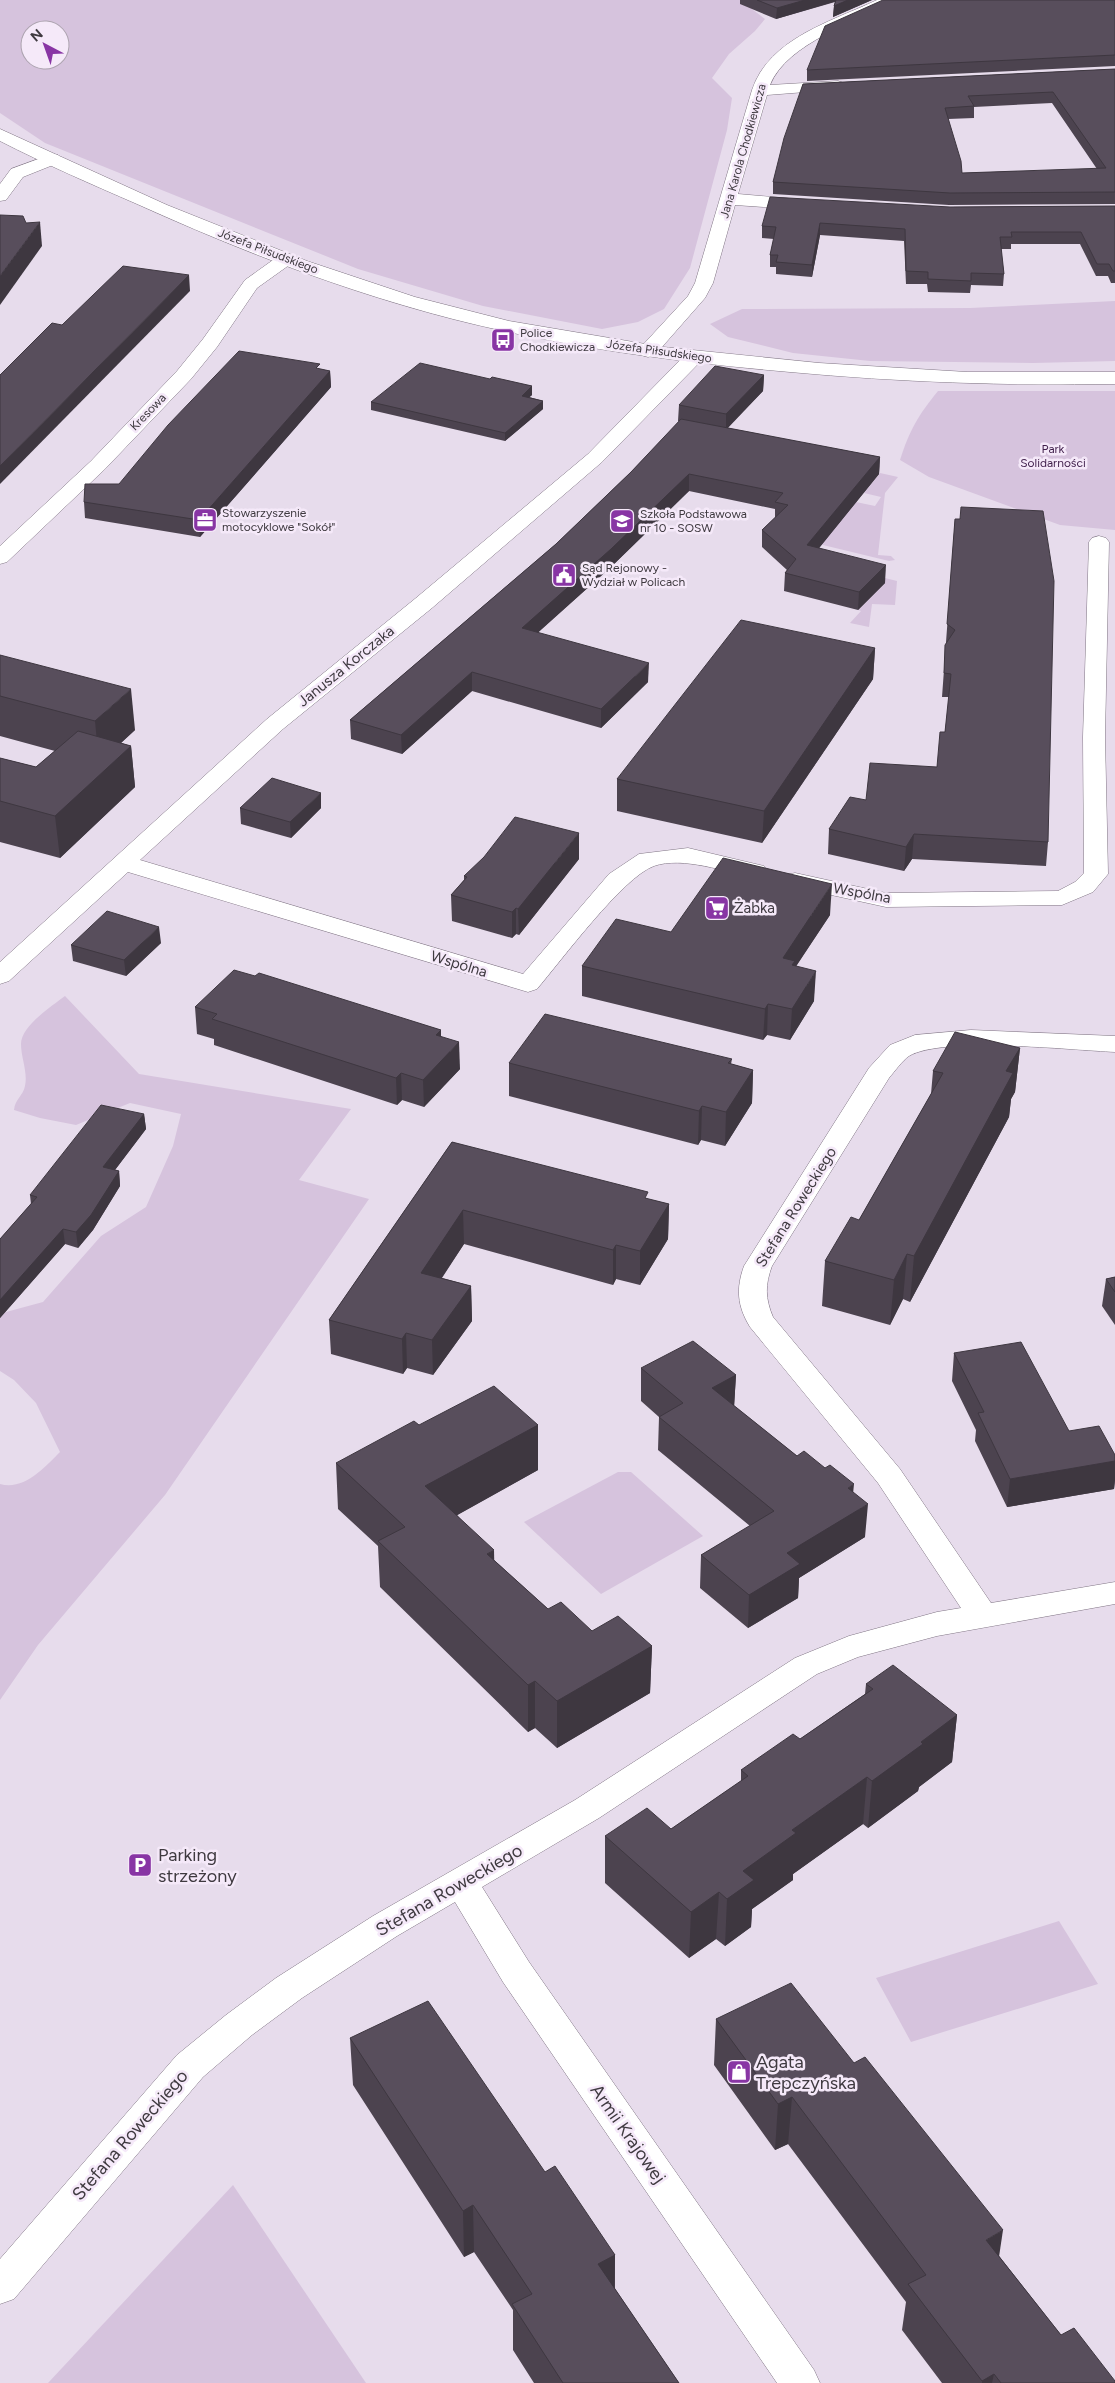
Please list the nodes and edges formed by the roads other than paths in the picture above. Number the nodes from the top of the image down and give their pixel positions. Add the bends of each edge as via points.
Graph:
1 (890, 0) edge
2 (857, 85) edge
3 (760, 90) junction
4 (0, 134) edge
5 (52, 159) junction
6 (0, 196) edge
7 (729, 199) junction
8 (824, 206) edge
9 (286, 259) junction
10 (648, 351) junction
11 (694, 357) junction
12 (1115, 378) edge
13 (1100, 542) dead end
14 (0, 558) edge
15 (124, 863) junction
16 (0, 976) edge
17 (1115, 1044) edge
18 (1115, 1593) edge
19 (982, 1615) junction
20 (461, 1882) junction
21 (0, 2287) edge
22 (800, 2383) edge

1 - 3 street, Jana Karola Chodkiewicza via 787,52 775,63
2 - 3 street
3 - 7 street, Jana Karola Chodkiewicza
4 - 5 street, Józefa Piłsudskiego
5 - 6 street via 17,173
5 - 9 street, Józefa Piłsudskiego
7 - 8 street
7 - 10 street, Jana Karola Chodkiewicza via 704,283 696,298
9 - 10 street, Józefa Piłsudskiego via 374,291 445,311
9 - 14 street, Kresowa via 251,284 184,375
10 - 11 street, Józefa Piłsudskiego
11 - 12 street, Józefa Piłsudskiego via 930,376
11 - 15 street, Janusza Korczaka via 595,458 275,724
13 - 15 street, Wspólna via 1094,727 1096,874 1084,887 1062,898 886,900 688,854 648,859 618,879 528,984
15 - 16 street, Janusza Korczaka
17 - 19 street, Stefana Roweckiego via 954,1038 924,1041 899,1052 878,1074 758,1266 752,1282 752,1300 760,1320 889,1476
18 - 19 street, Stefana Roweckiego
19 - 20 street, Stefana Roweckiego via 891,1635 806,1666 587,1809
20 - 21 street, Stefana Roweckiego via 289,1988 190,2066
20 - 22 street, Armii Krajowej via 516,1972

